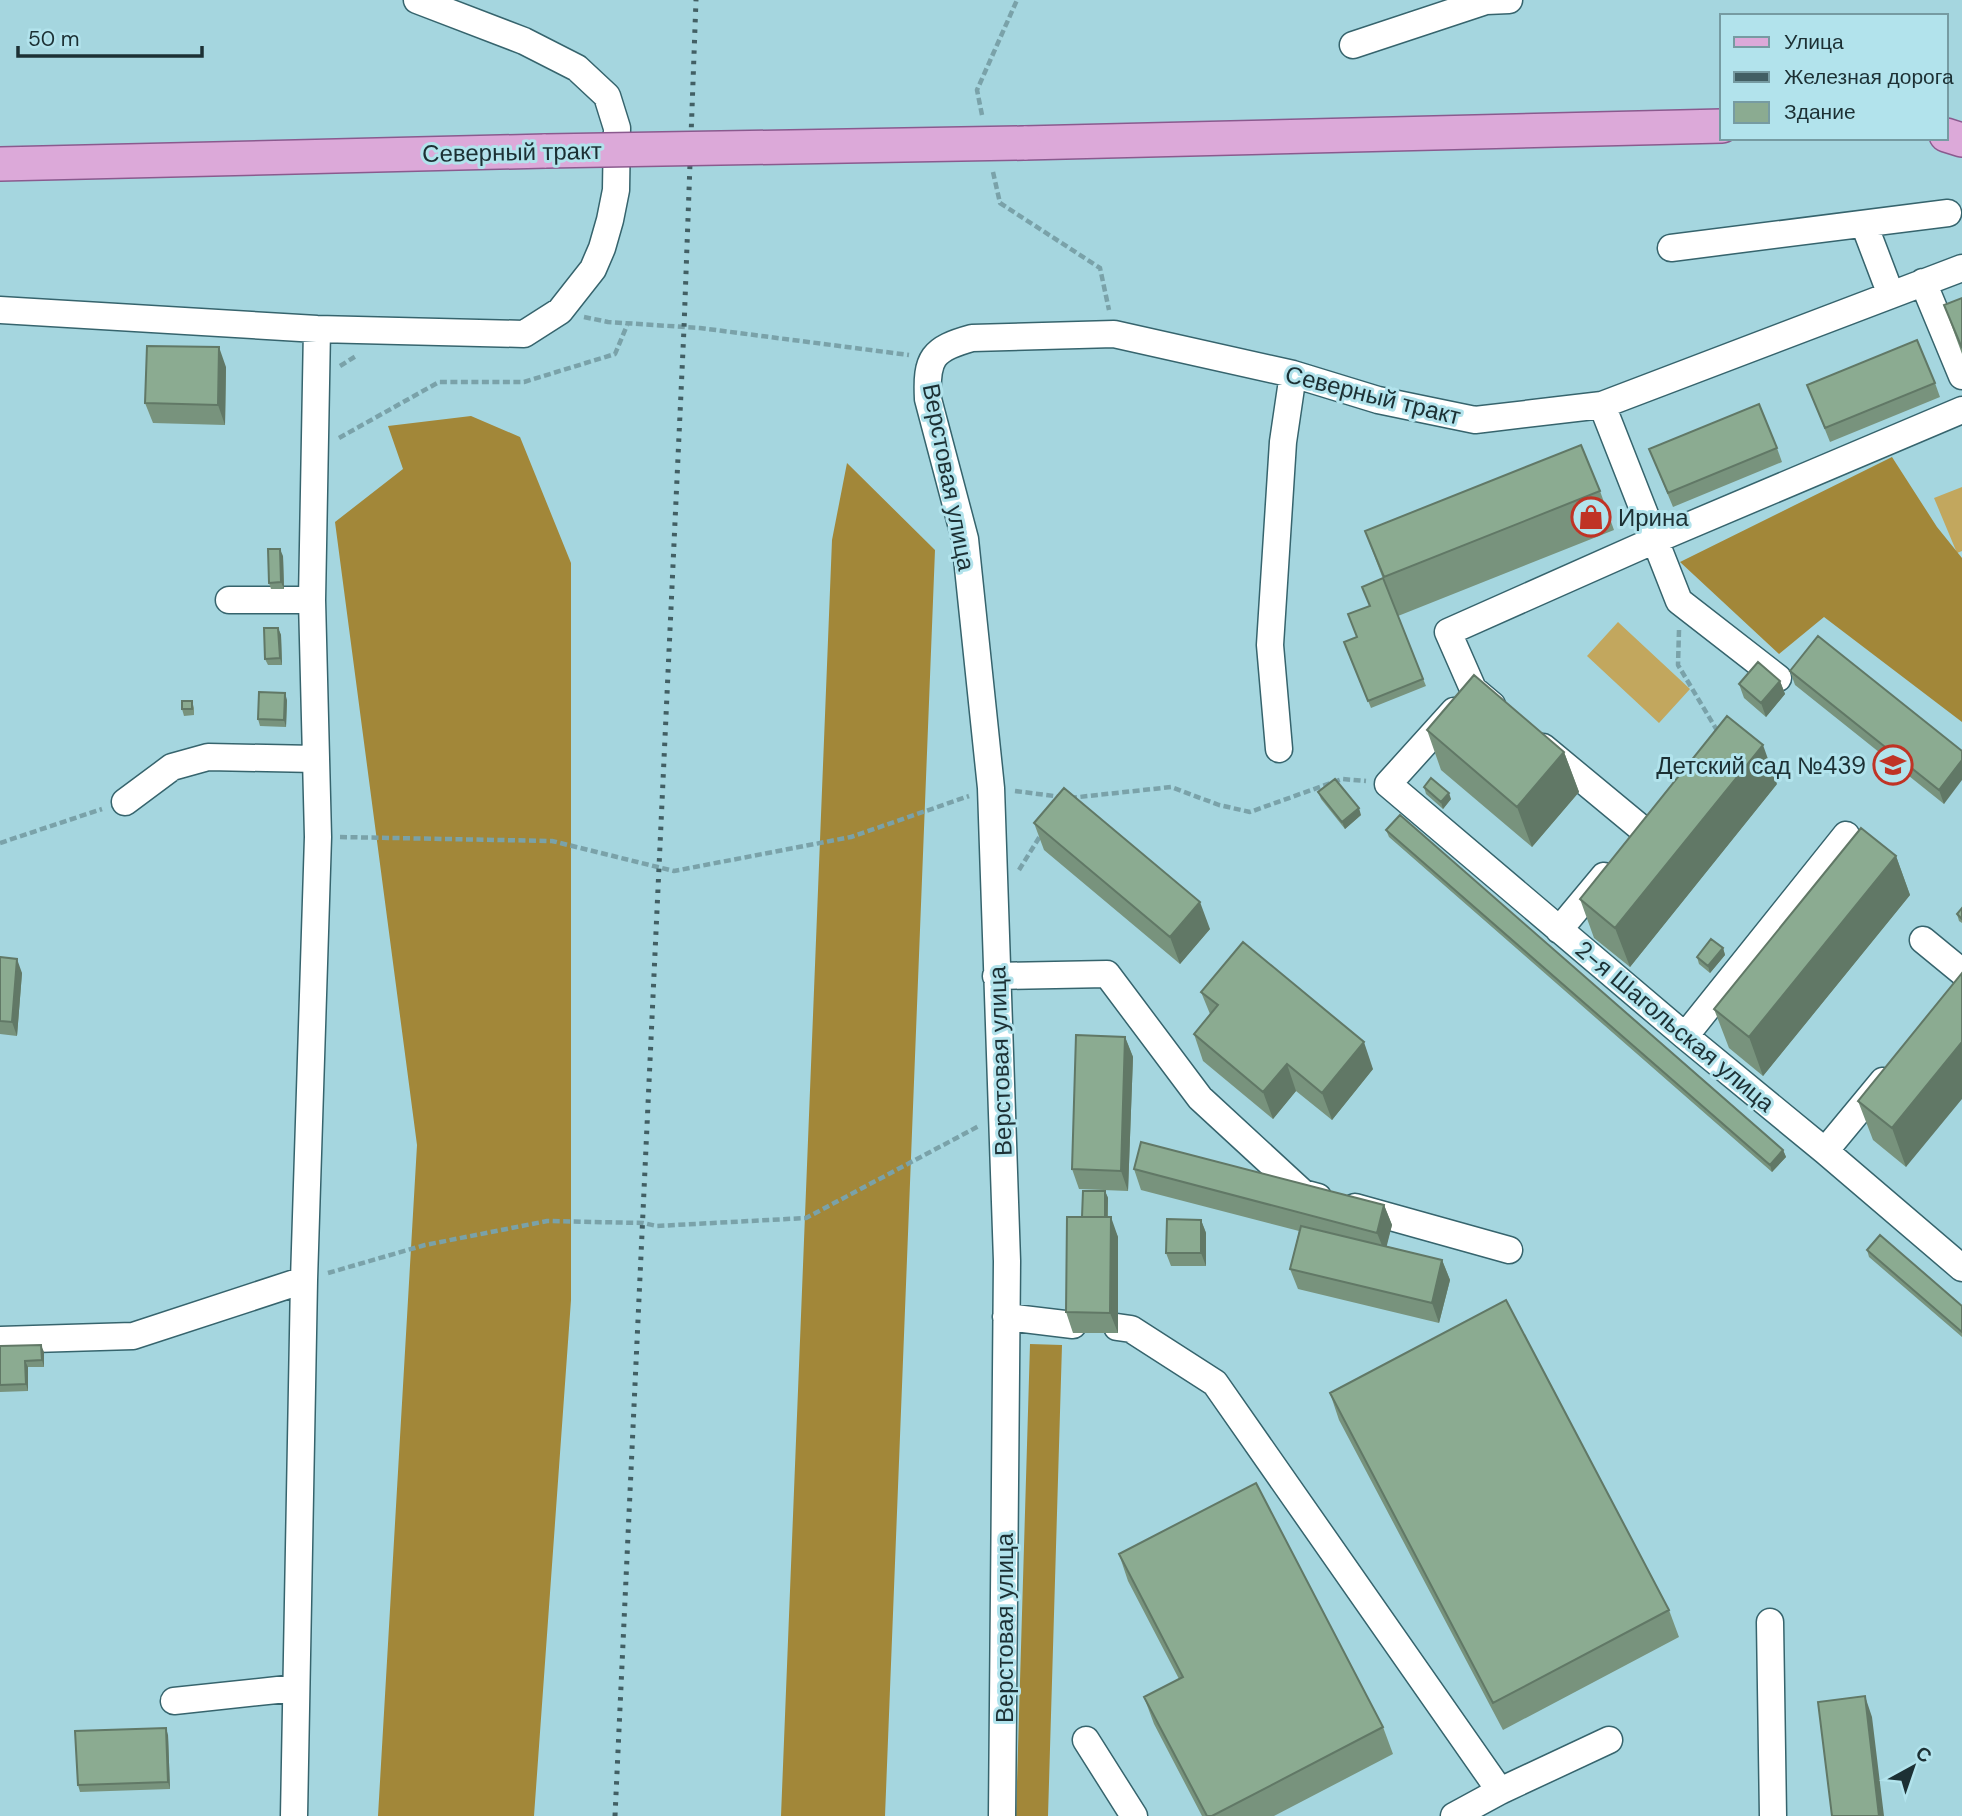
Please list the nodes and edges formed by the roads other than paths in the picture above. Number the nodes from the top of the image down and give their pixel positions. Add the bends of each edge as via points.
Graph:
1 (417, 0) edge
2 (1509, 0) edge
3 (1353, 45) dead end
4 (1720, 126) edge
5 (0, 164) edge
6 (1948, 213) dead end
7 (1864, 224) junction
8 (1671, 248) dead end
9 (1962, 268) edge
10 (1923, 282) junction
11 (1891, 295) junction
12 (0, 310) edge
13 (317, 329) junction
14 (972, 338) joint
15 (1293, 374) junction
16 (1962, 376) edge
17 (1602, 405) junction
18 (1962, 410) edge
19 (1655, 540) junction
20 (229, 600) dead end
21 (312, 600) junction
22 (1778, 678) edge
23 (1473, 689) junction
24 (1279, 749) dead end
25 (316, 759) junction
26 (125, 802) road end
27 (1658, 807) edge
28 (1846, 835) dead end
29 (1628, 846) junction
30 (1559, 930) junction
31 (1923, 940) dead end
32 (996, 976) junction
33 (1959, 984) edge
34 (1685, 1036) junction
35 (1902, 1058) edge
36 (1825, 1151) junction
37 (1509, 1250) dead end
38 (1960, 1262) edge
39 (304, 1280) junction
40 (1006, 1317) junction
41 (1073, 1325) edge
42 (1117, 1327) dead end
43 (0, 1340) edge
44 (1770, 1622) dead end
45 (296, 1688) junction
46 (174, 1701) dead end
47 (1086, 1740) dead end
48 (1609, 1740) dead end
49 (1500, 1791) junction
50 (294, 1816) edge
51 (1002, 1816) edge
52 (1135, 1816) edge
53 (1454, 1816) edge
54 (1773, 1816) edge

1 - 13 street via 534,46 577,68 607,96 617,128 611,220 593,269 560,310 524,334
2 - 3 street via 1486,1
4 - 5 main road, Северный тракт, bridge
6 - 7 street
7 - 8 street
7 - 11 street
9 - 10 street, Северный тракт
10 - 11 street, Северный тракт
10 - 16 street
11 - 17 street, Северный тракт
12 - 13 street
13 - 21 street
14 - 15 street, Северный тракт via 1114,334
14 - 32 street, Верстовая улица via 950,344 933,358 927,377 928,399 965,539 991,788
15 - 17 street, Северный тракт via 1378,401 1475,420
15 - 24 street via 1283,442 1270,645
17 - 19 street
18 - 19 street
19 - 22 street via 1679,601
19 - 23 street via 1448,632
20 - 21 street
21 - 25 street
23 - 29 street via 1520,728
23 - 30 street, 2-я Шагольская улица via 1388,784
25 - 26 street via 208,757 172,767
25 - 39 street via 318,837
27 - 29 street
28 - 34 street
29 - 30 street
30 - 34 street, 2-я Шагольская улица
31 - 33 street
32 - 37 street via 1107,974 1200,1098 1303,1193
32 - 40 street, Верстовая улица
34 - 36 street, 2-я Шагольская улица
35 - 36 street
36 - 38 street, 2-я Шагольская улица
39 - 43 street via 133,1336
39 - 45 street
40 - 41 street
40 - 51 street, Верстовая улица
42 - 49 street via 1131,1329 1215,1383
44 - 54 street
45 - 46 street
45 - 50 street
47 - 52 street
48 - 49 street
49 - 53 street

